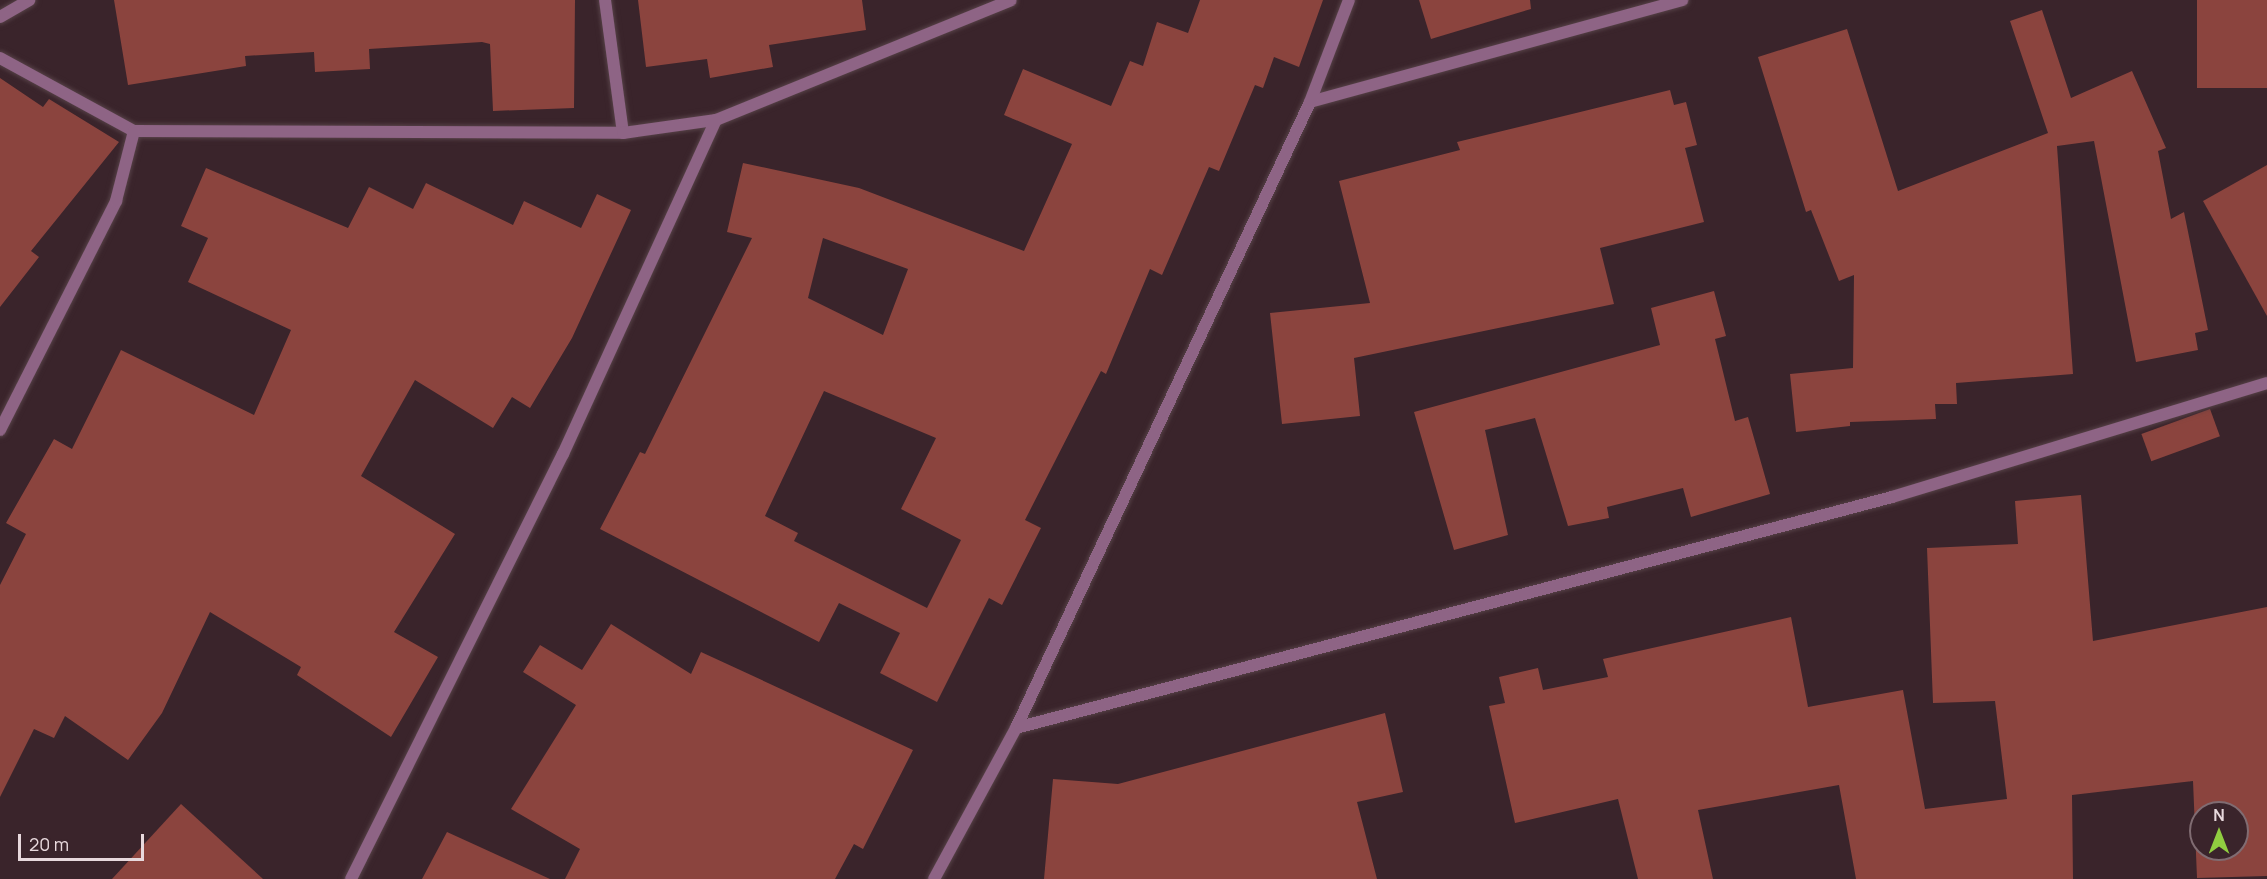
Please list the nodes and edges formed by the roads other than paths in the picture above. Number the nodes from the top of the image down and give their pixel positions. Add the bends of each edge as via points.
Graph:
1 (30, 0) edge
2 (605, 0) edge
3 (1011, 0) edge
4 (1349, 0) edge
5 (1682, 0) edge
6 (0, 17) edge
7 (0, 58) edge
8 (1310, 102) junction
9 (716, 120) junction
10 (134, 131) junction
11 (623, 133) junction
12 (2267, 383) edge
13 (0, 430) edge
14 (1016, 728) junction
15 (351, 879) edge
16 (934, 879) edge

1 - 6 street
2 - 11 street
3 - 9 street
4 - 8 street
5 - 8 street
7 - 10 street
8 - 14 street
9 - 11 street
9 - 15 street via 563,454
10 - 11 street
10 - 13 street via 116,201
12 - 14 street via 1892,497
14 - 16 street

